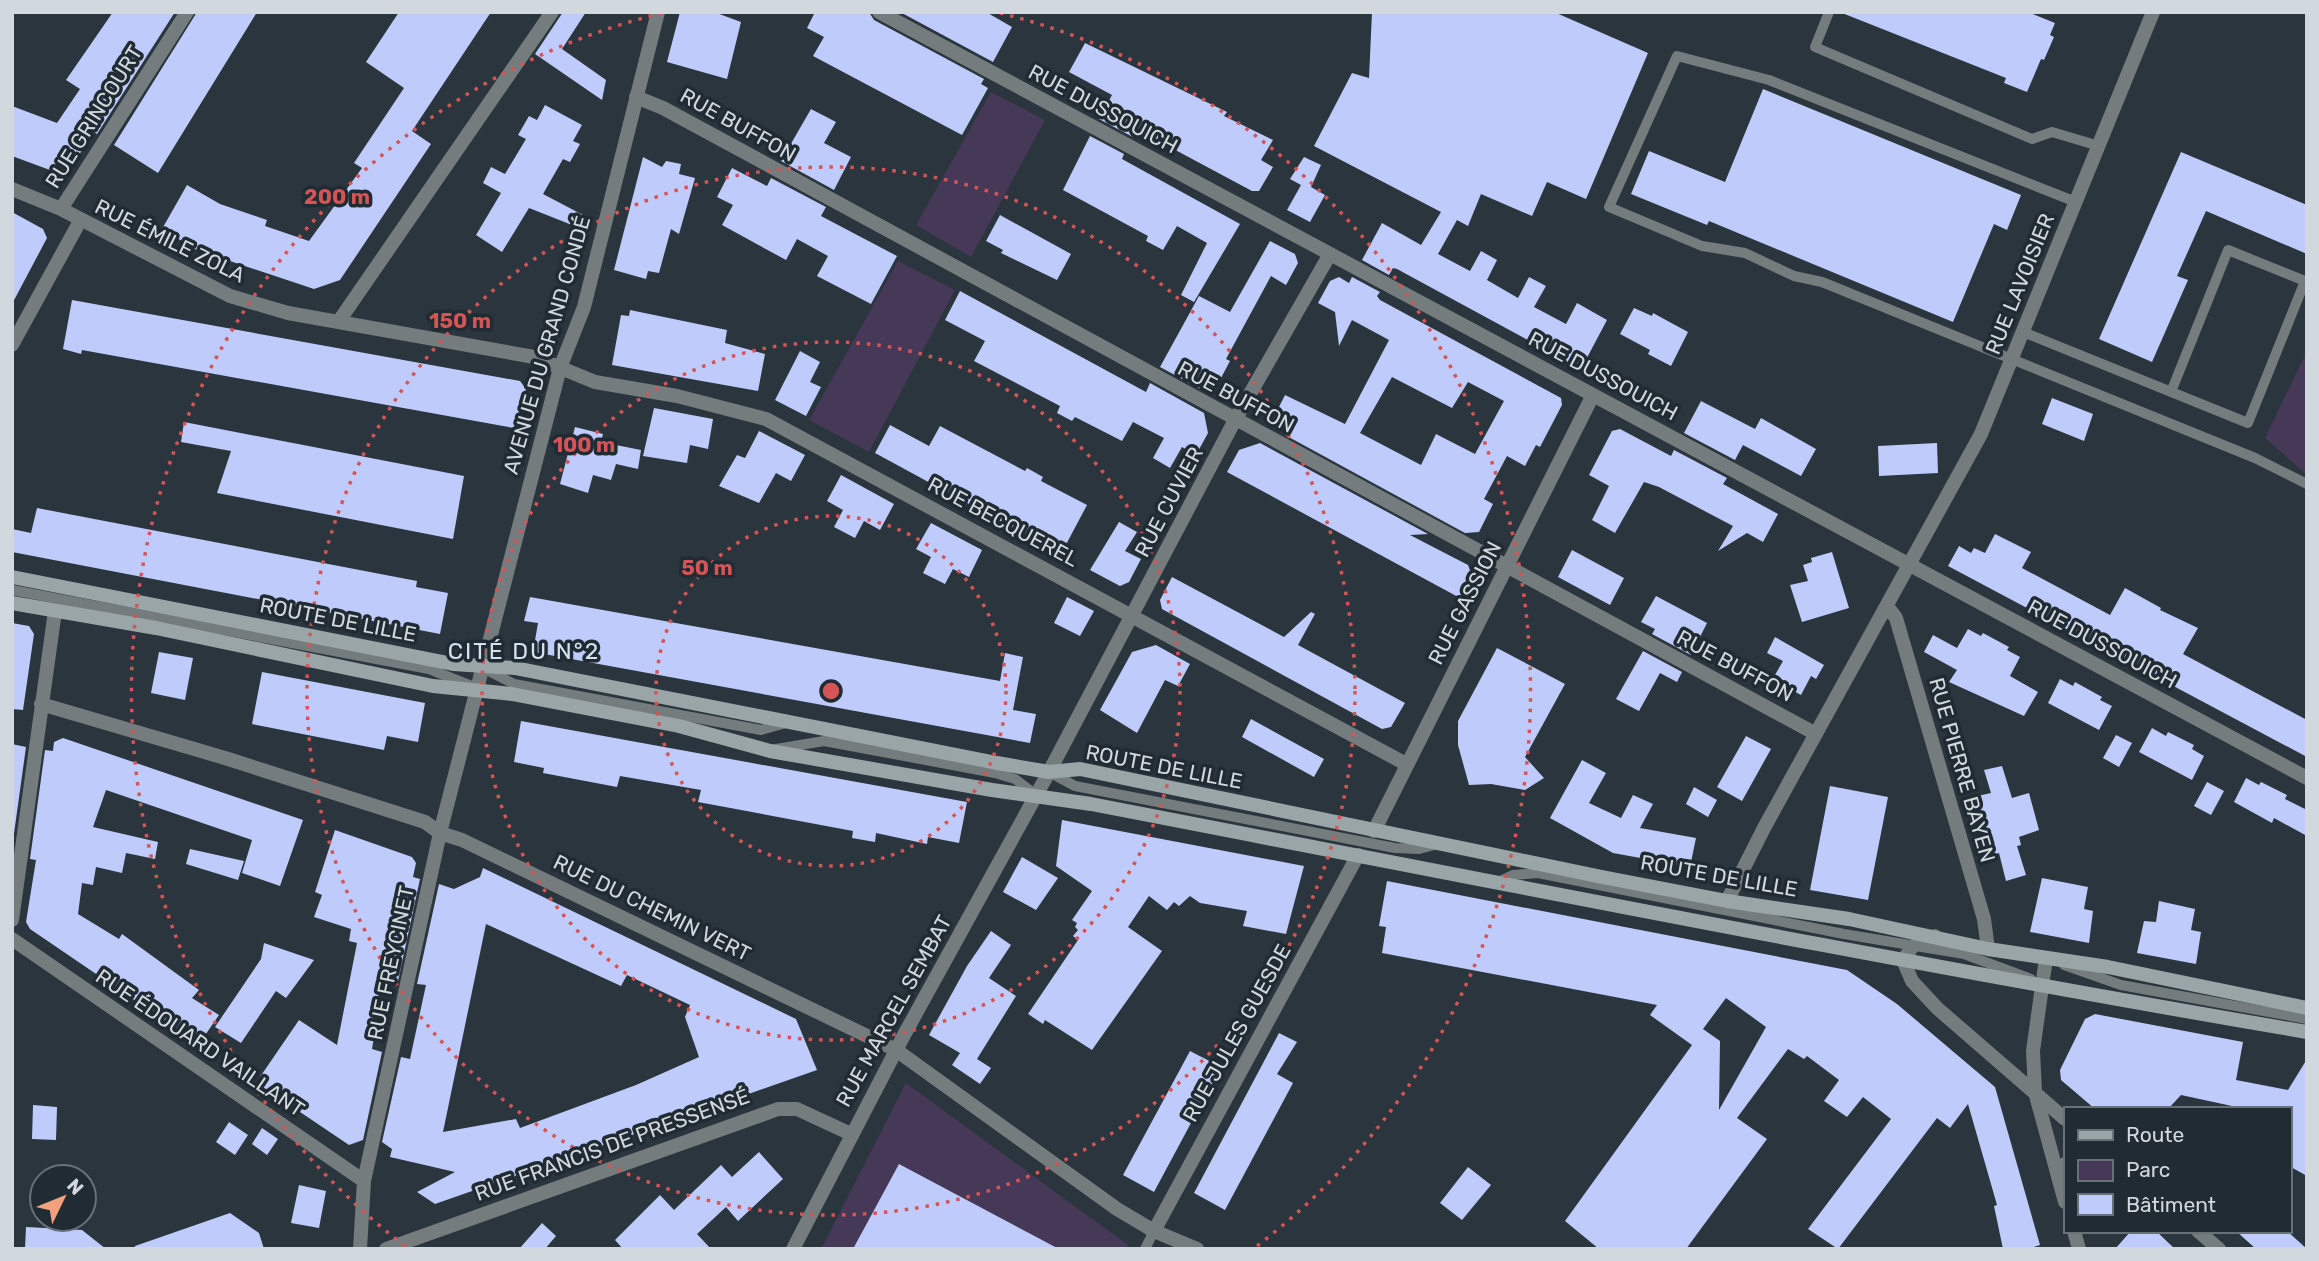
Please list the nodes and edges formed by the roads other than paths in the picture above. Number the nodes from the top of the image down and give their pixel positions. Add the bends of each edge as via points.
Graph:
1 (187, 12) edge
2 (552, 12) edge
3 (657, 12) edge
4 (879, 12) edge
5 (1829, 12) edge
6 (2153, 12) edge
7 (636, 97) junction
8 (2099, 146) junction
9 (12, 189) edge
10 (2076, 202) junction
11 (61, 209) junction
12 (80, 222) junction
13 (1330, 254) junction
14 (339, 321) junction
15 (2024, 332) junction
16 (12, 345) edge
17 (2012, 359) junction
18 (560, 368) junction
19 (2171, 392) junction
20 (1593, 395) junction
21 (1235, 420) junction
22 (2307, 484) edge
23 (1910, 565) junction
24 (1507, 567) junction
25 (12, 577) edge
26 (12, 590) edge
27 (12, 603) edge
28 (1887, 607) junction
29 (55, 611) junction
30 (1132, 616) junction
31 (483, 668) junction
32 (477, 689) junction
33 (41, 704) junction
34 (1816, 734) junction
35 (1406, 764) junction
36 (1049, 772) junction
37 (2307, 778) edge
38 (1037, 794) junction
39 (1374, 831) junction
40 (440, 833) junction
41 (1440, 844) junction
42 (1358, 855) junction
43 (1498, 882) junction
44 (1727, 901) junction
45 (12, 920) edge
46 (1935, 936) junction
47 (12, 939) edge
48 (1913, 946) junction
49 (1988, 949) junction
50 (2046, 958) junction
51 (1903, 960) junction
52 (2042, 983) junction
53 (2307, 1008) edge
54 (2307, 1019) edge
55 (2307, 1032) edge
56 (896, 1050) junction
57 (2035, 1092) junction
58 (2064, 1118) edge
59 (851, 1134) junction
60 (2062, 1170) edge
61 (364, 1181) junction
62 (2064, 1191) edge
63 (1153, 1231) junction
64 (2200, 1233) edge
65 (360, 1249) edge
66 (386, 1249) edge
67 (793, 1249) edge
68 (1145, 1249) edge
69 (1197, 1249) edge
70 (2219, 1249) edge

1 - 11 street, RUE GRINCOURT
2 - 14 street
3 - 7 street, AVENUE DU GRAND CONDÉ
4 - 13 street, RUE DUSSOUICH
5 - 8 lane via 1815,47 2032,139 2052,132
6 - 8 street, RUE LAVOISIER
7 - 18 street, AVENUE DU GRAND CONDÉ via 584,307
7 - 21 street, RUE BUFFON
8 - 10 street, RUE LAVOISIER
9 - 11 street, RUE ÉMILE ZOLA
10 - 15 street, RUE LAVOISIER
10 - 17 lane via 1769,80 1677,56 1609,207 1702,246 1745,253 1794,276 1822,282
11 - 12 street, RUE ÉMILE ZOLA
12 - 14 street, RUE ÉMILE ZOLA via 230,296 288,313
12 - 16 street
13 - 20 street, RUE DUSSOUICH
13 - 21 street, RUE CUVIER
14 - 18 street, RUE ÉMILE ZOLA via 534,357
15 - 17 street, RUE LAVOISIER
15 - 19 lane
17 - 22 lane via 2255,458
17 - 23 street, RUE LAVOISIER via 1981,434
18 - 30 street, RUE BECQUEREL via 595,382 677,396 766,419
18 - 31 street, AVENUE DU GRAND CONDÉ
19 - 19 lane via 2248,423 2305,281 2228,250
20 - 23 street, RUE DUSSOUICH
20 - 24 street, RUE GASSION
21 - 24 street, RUE BUFFON
21 - 30 street, RUE CUVIER
23 - 28 street, RUE LAVOISIER
23 - 37 street, RUE DUSSOUICH
24 - 34 street, RUE BUFFON
24 - 35 street, RUE GASSION
25 - 31 main road, ROUTE DE LILLE
26 - 32 lane via 429,669
27 - 29 main road, ROUTE DE LILLE
28 - 34 street, RUE LAVOISIER
28 - 49 street, RUE PIERRE BAYEN via 1896,618 1984,919
29 - 32 main road, ROUTE DE LILLE via 433,686
29 - 33 street
30 - 35 street, RUE BECQUEREL
30 - 36 street, RUE CUVIER
31 - 32 street, AVENUE DU GRAND CONDÉ
31 - 36 main road, ROUTE DE LILLE via 515,667
32 - 38 main road, ROUTE DE LILLE via 678,726 770,751
32 - 40 street, RUE FREYCINET
33 - 40 street, RUE DU CHEMIN VERT via 411,818
33 - 45 street
34 - 44 street, RUE LAVOISIER
35 - 39 street, RUE GASSION
36 - 38 street, RUE MARCEL SEMBAT
36 - 39 main road, ROUTE DE LILLE via 1080,769
36 - 41 lane via 1075,786 1395,848
38 - 42 main road, ROUTE DE LILLE
38 - 56 street, RUE MARCEL SEMBAT
39 - 41 main road, ROUTE DE LILLE
40 - 56 street, RUE DU CHEMIN VERT
40 - 61 street, RUE FREYCINET
41 - 44 main road, ROUTE DE LILLE
42 - 43 main road, ROUTE DE LILLE
42 - 63 street, RUE JULES GUESDE
43 - 48 lane via 1513,875 1538,873
43 - 51 main road, ROUTE DE LILLE
44 - 46 main road, ROUTE DE LILLE
46 - 48 street
46 - 49 main road, ROUTE DE LILLE
47 - 61 street, RUE ÉDOUARD VAILLANT
48 - 51 street
48 - 52 lane via 1964,954
49 - 50 main road, ROUTE DE LILLE
50 - 52 street
50 - 53 main road, ROUTE DE LILLE
50 - 54 lane via 2121,985
51 - 52 main road, ROUTE DE LILLE
51 - 57 street via 1912,981 1937,1008
52 - 55 main road, ROUTE DE LILLE via 2103,998
52 - 57 street via 2033,1051
56 - 59 street, RUE MARCEL SEMBAT
56 - 63 street, RUE DU CHEMIN VERT
57 - 58 street
57 - 60 street
59 - 66 street, RUE FRANCIS DE PRESSENSÉ via 797,1109 771,1111
59 - 67 street, RUE MARCEL SEMBAT
60 - 62 street
61 - 65 street, RUE FREYCINET
63 - 68 lane
63 - 69 street, RUE DU CHEMIN VERT
64 - 70 street

